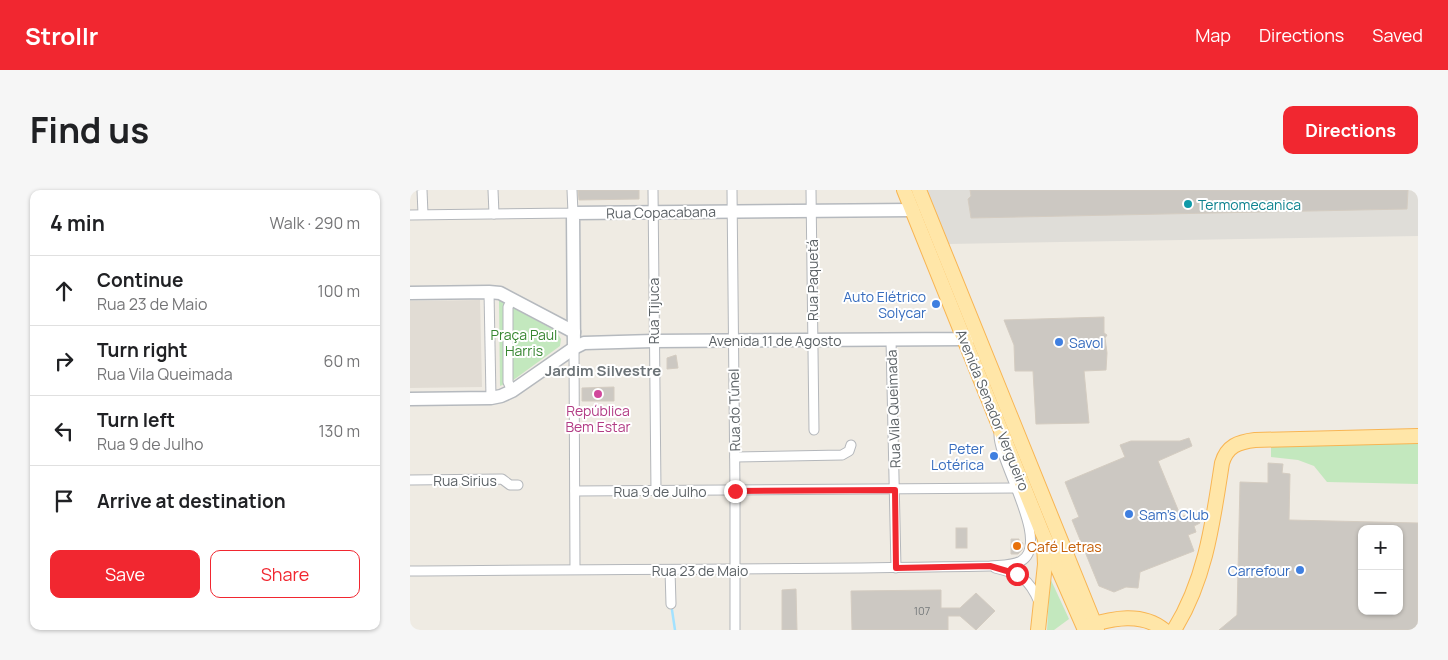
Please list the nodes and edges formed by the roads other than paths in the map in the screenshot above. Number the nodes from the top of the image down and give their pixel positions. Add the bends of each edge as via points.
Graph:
1 (422, 190) edge
2 (493, 190) edge
3 (572, 190) edge
4 (653, 190) edge
5 (732, 190) edge
6 (811, 190) edge
7 (904, 190) edge
8 (919, 190) edge
9 (913, 210) junction
10 (811, 211) junction
11 (653, 212) junction
12 (732, 212) junction
13 (573, 213) junction
14 (410, 214) edge
15 (423, 214) junction
16 (494, 214) junction
17 (410, 292) edge
18 (489, 292) junction
19 (512, 299) junction
20 (574, 332) junction
21 (971, 337) junction
22 (733, 340) junction
23 (812, 340) junction
24 (891, 340) junction
25 (653, 341) junction
26 (574, 348) junction
27 (512, 391) junction
28 (491, 398) junction
29 (410, 399) edge
30 (999, 424) junction
31 (814, 430) dead end
32 (1418, 436) edge
33 (851, 444) dead end
34 (735, 457) junction
35 (410, 480) edge
36 (518, 485) dead end
37 (1015, 488) junction
38 (895, 490) junction
39 (575, 491) junction
40 (656, 491) junction
41 (735, 491) junction
42 (1042, 532) junction
43 (990, 566) junction
44 (896, 568) junction
45 (575, 569) junction
46 (670, 570) junction
47 (735, 570) junction
48 (410, 571) edge
49 (671, 604) dead end
50 (1041, 605) junction
51 (1131, 618) junction
52 (1087, 628) edge
53 (735, 630) edge
54 (1038, 630) edge
55 (1148, 630) edge
56 (1164, 630) edge
57 (1174, 630) edge

1 - 15 street
2 - 16 street
3 - 13 street
4 - 11 street, Rua Tijuca
5 - 12 street, Rua do Túnel
6 - 10 street, Rua Paquetá
7 - 9 main road, Avenida Senador Vergueiro
8 - 21 main road, Avenida Senador Vergueiro
9 - 10 street, Rua Copacabana
9 - 21 main road, Avenida Senador Vergueiro
10 - 12 street, Rua Copacabana
10 - 23 street, Rua Paquetá
11 - 12 street, Rua Copacabana
11 - 13 street, Rua Copacabana
11 - 25 street, Rua Tijuca
12 - 22 street, Rua do Túnel
13 - 16 street, Rua Copacabana
13 - 20 street
14 - 15 street, Rua Copacabana
15 - 16 street, Rua Copacabana
17 - 18 street
18 - 19 street
18 - 28 street
19 - 20 street
19 - 27 street via 508,307 508,382
20 - 26 street
21 - 24 street, Avenida 11 de Agosto
21 - 30 main road, Avenida Senador Vergueiro
21 - 52 main road, Avenida Senador Vergueiro
22 - 23 street, Avenida 11 de Agosto
22 - 25 street, Avenida 11 de Agosto
22 - 34 street, Rua do Túnel
23 - 24 street, Avenida 11 de Agosto
23 - 31 street, Rua Paquetá
24 - 38 street, Rua Vila Queimada
25 - 26 street, Avenida 11 de Agosto via 584,343
25 - 40 street, Rua Tijuca
26 - 27 street
26 - 39 street
27 - 28 street
28 - 29 street
30 - 37 street via 1000,448
30 - 42 main road, Avenida Senador Vergueiro
32 - 57 main road via 1255,440 1232,446 1222,463 1202,570
33 - 34 street via 842,455
34 - 41 street, Rua do Túnel
35 - 36 street, Rua Sirius via 502,479 510,485
37 - 38 street, Rua 9 de Julho
37 - 43 street, Rua 23 de Maio via 1030,529 1029,547 1025,557 1017,563
38 - 41 street, Rua 9 de Julho
38 - 44 street, Rua Vila Queimada
39 - 40 street, Rua 9 de Julho
39 - 45 street
40 - 41 street, Rua 9 de Julho
41 - 47 street, Rua do Túnel
42 - 50 main road via 1045,564
42 - 52 main road, Avenida Senador Vergueiro
43 - 44 street, Rua 23 de Maio
43 - 50 street, Rua 23 de Maio via 1025,579
44 - 47 street, Rua 23 de Maio
45 - 46 street, Rua 23 de Maio
45 - 48 street, Rua 23 de Maio
46 - 47 street, Rua 23 de Maio
46 - 49 street
47 - 53 street, Rua do Túnel
50 - 54 main road
51 - 52 main road via 1108,620
51 - 55 main road
51 - 56 main road via 1149,620

